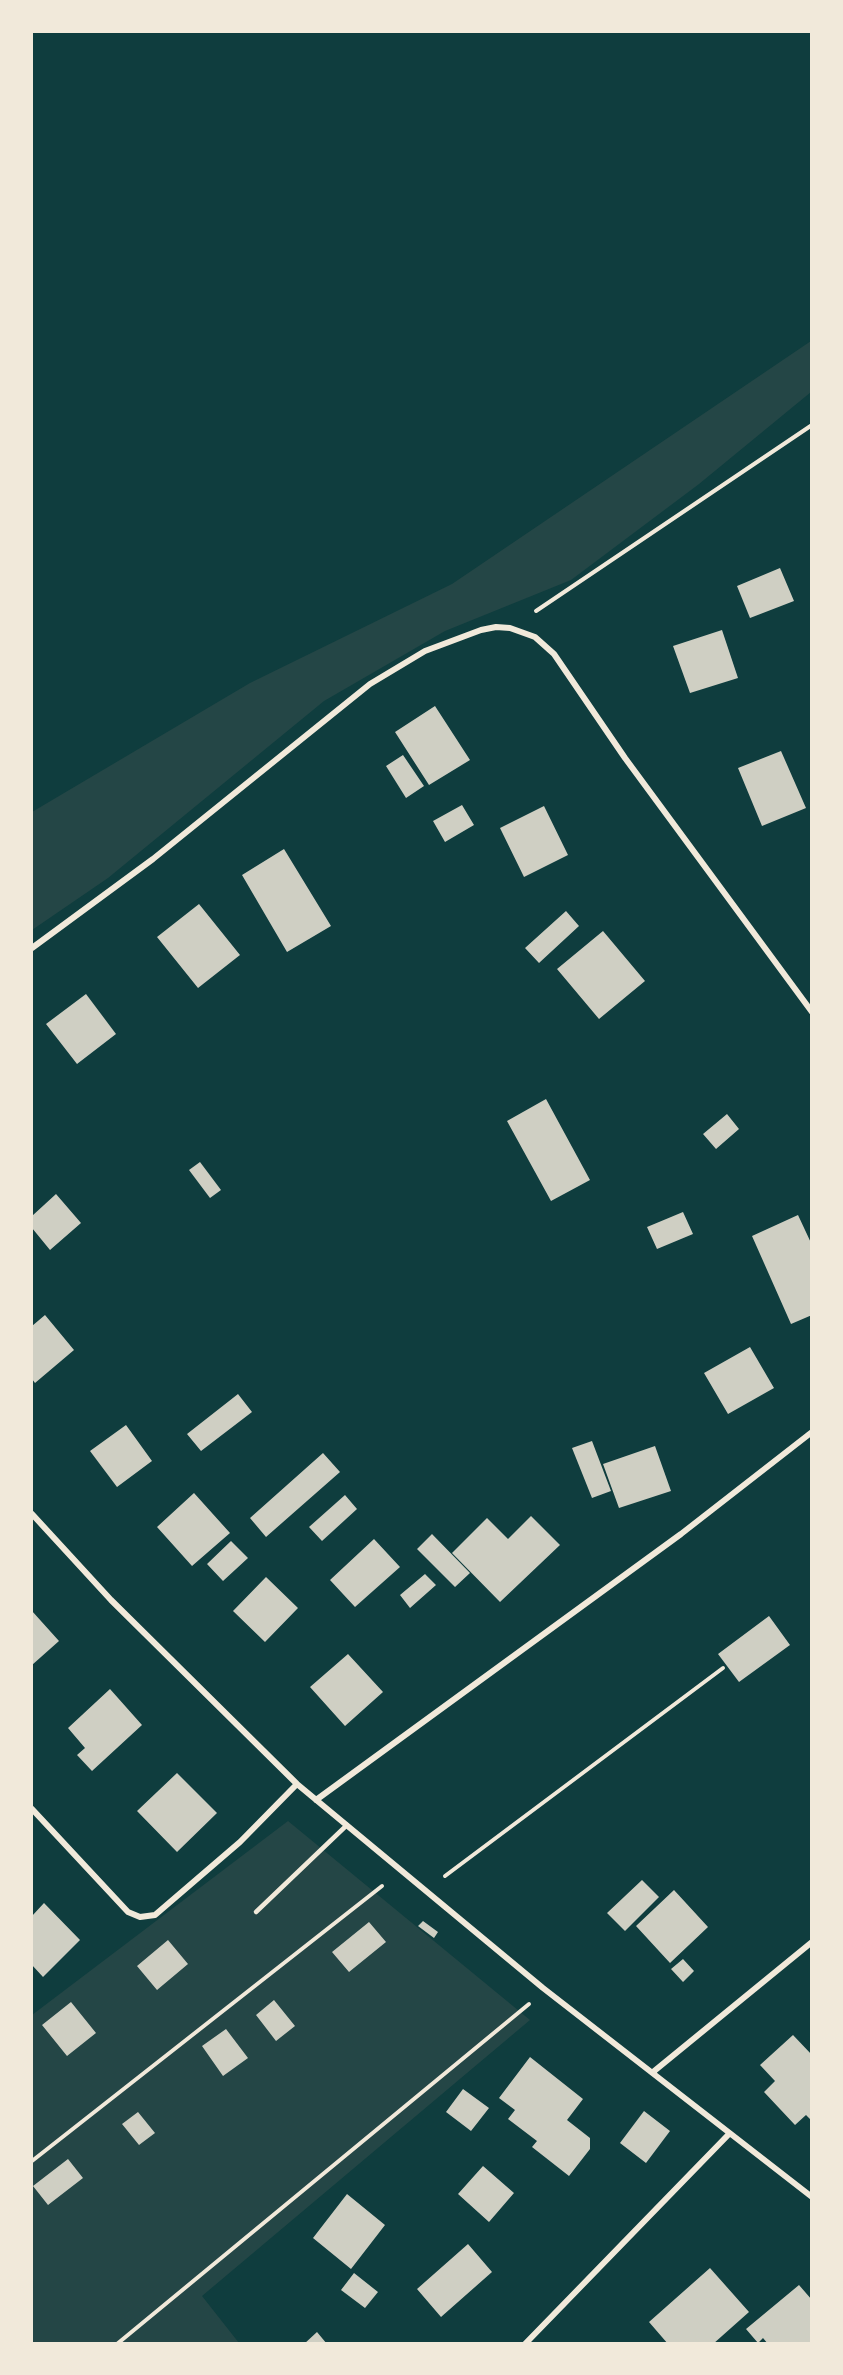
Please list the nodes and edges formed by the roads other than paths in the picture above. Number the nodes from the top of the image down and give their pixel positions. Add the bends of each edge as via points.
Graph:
1 (32, 948) edge
2 (812, 1012) edge
3 (812, 1432) edge
4 (32, 1514) edge
5 (297, 1784) junction
6 (316, 1800) junction
7 (32, 1809) edge
8 (347, 1825) junction
9 (256, 1912) dead end
10 (812, 1942) edge
11 (653, 2072) junction
12 (729, 2134) junction
13 (812, 2197) edge
14 (525, 2343) edge

1 - 2 street via 153,859 370,684 425,651 481,630 510,628 535,637 554,654 625,758
3 - 6 street via 681,1534
4 - 5 street via 111,1600
5 - 6 street
5 - 7 street via 240,1842 155,1915 140,1917 128,1912
6 - 8 street
8 - 9 lane
8 - 11 street via 543,1988
10 - 11 street
11 - 12 street
12 - 13 street
12 - 14 street

